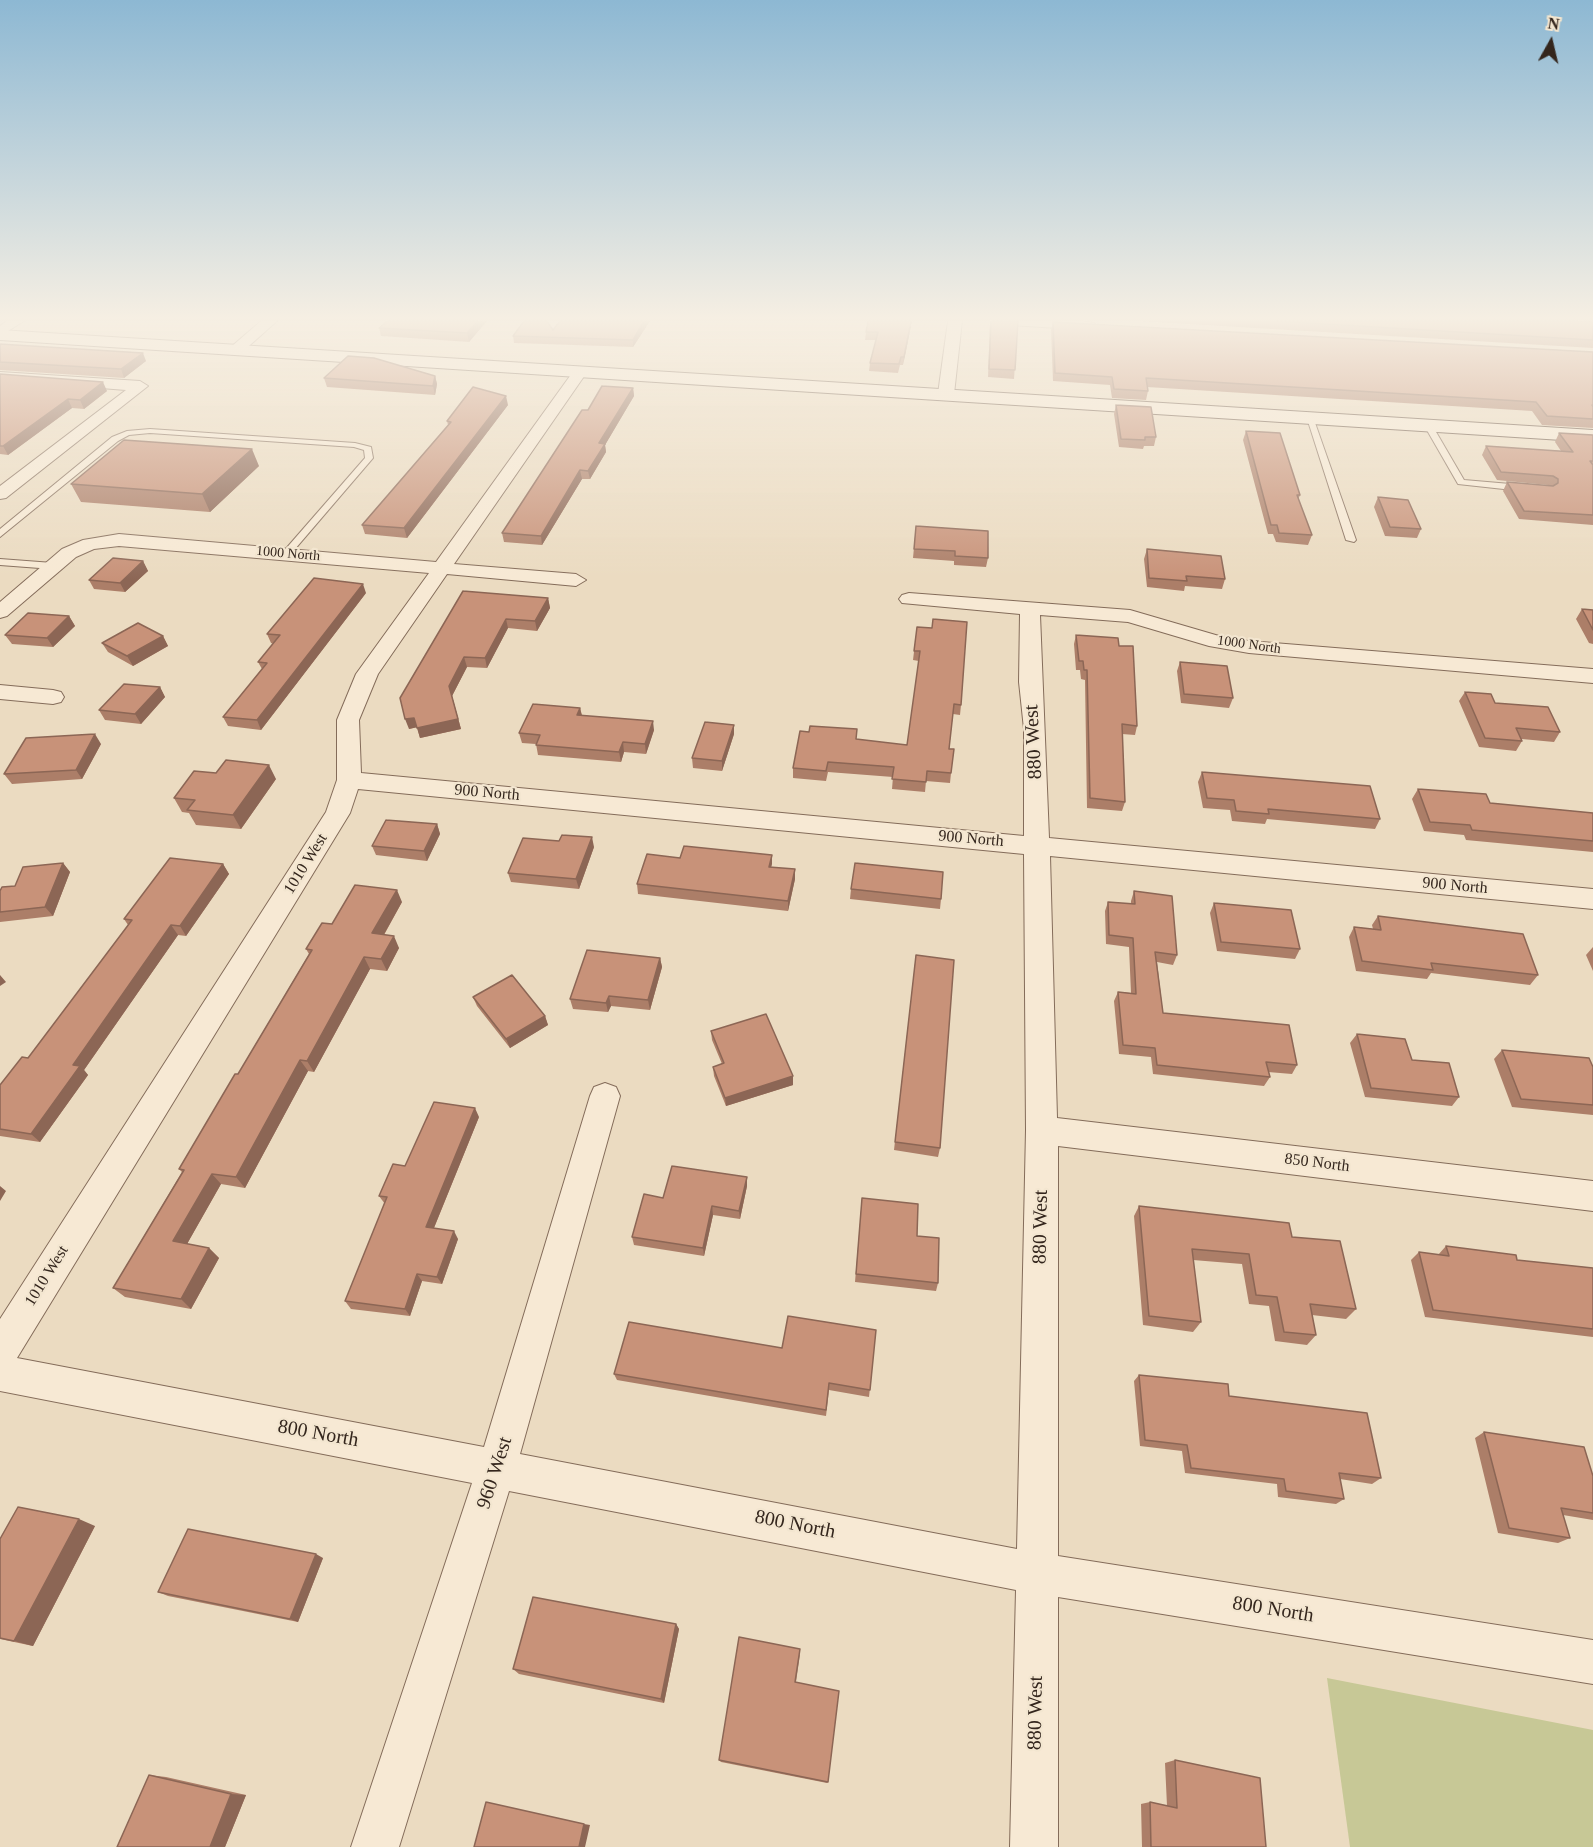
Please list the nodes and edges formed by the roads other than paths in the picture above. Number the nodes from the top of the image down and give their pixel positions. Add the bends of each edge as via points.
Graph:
1 (113, 407) edge
2 (555, 407) edge
3 (1154, 407) edge
4 (1309, 417) junction
5 (1428, 425) junction
6 (1593, 436) edge
7 (1536, 489) edge
8 (0, 494) edge
9 (0, 534) edge
10 (1351, 540) dead end
11 (286, 554) junction
12 (0, 562) edge
13 (53, 566) junction
14 (441, 568) junction
15 (576, 580) dead end
16 (909, 599) dead end
17 (1029, 608) junction
18 (0, 612) edge
19 (1593, 676) edge
20 (0, 692) edge
21 (53, 697) dead end
22 (349, 780) junction
23 (1038, 846) junction
24 (1593, 899) edge
25 (605, 1096) dead end
26 (1042, 1130) junction
27 (1593, 1196) edge
28 (0, 1352) edge
29 (0, 1372) edge
30 (496, 1467) junction
31 (1036, 1573) junction
32 (1593, 1662) edge
33 (375, 1847) edge
34 (1034, 1847) edge

1 - 8 street
2 - 14 street, 1010 West
3 - 4 main road
4 - 5 main road
4 - 10 lane
5 - 6 main road
5 - 7 lane via 1461,482
9 - 11 lane via 127,432 343,444 369,449 369,458
11 - 13 street, 1000 North via 119,540 90,544
11 - 14 street, 1000 North
12 - 13 lane
13 - 18 street, 1000 North
14 - 15 street, 1000 North
14 - 22 street, 1010 West via 367,674 348,720
16 - 17 street, 1000 North
17 - 19 street, 1000 North via 1130,616 1216,642 1249,647
17 - 23 street, 880 West
20 - 21 street
22 - 23 street, 900 North
22 - 28 street, 1010 West via 338,813
23 - 24 street, 900 North
23 - 26 street, 880 West
25 - 30 street, 960 West
26 - 27 street, 850 North
26 - 31 street, 880 West
29 - 30 street, 800 North
30 - 31 street, 800 North
30 - 33 street, 960 West
31 - 32 street, 800 North
31 - 34 street, 880 West

